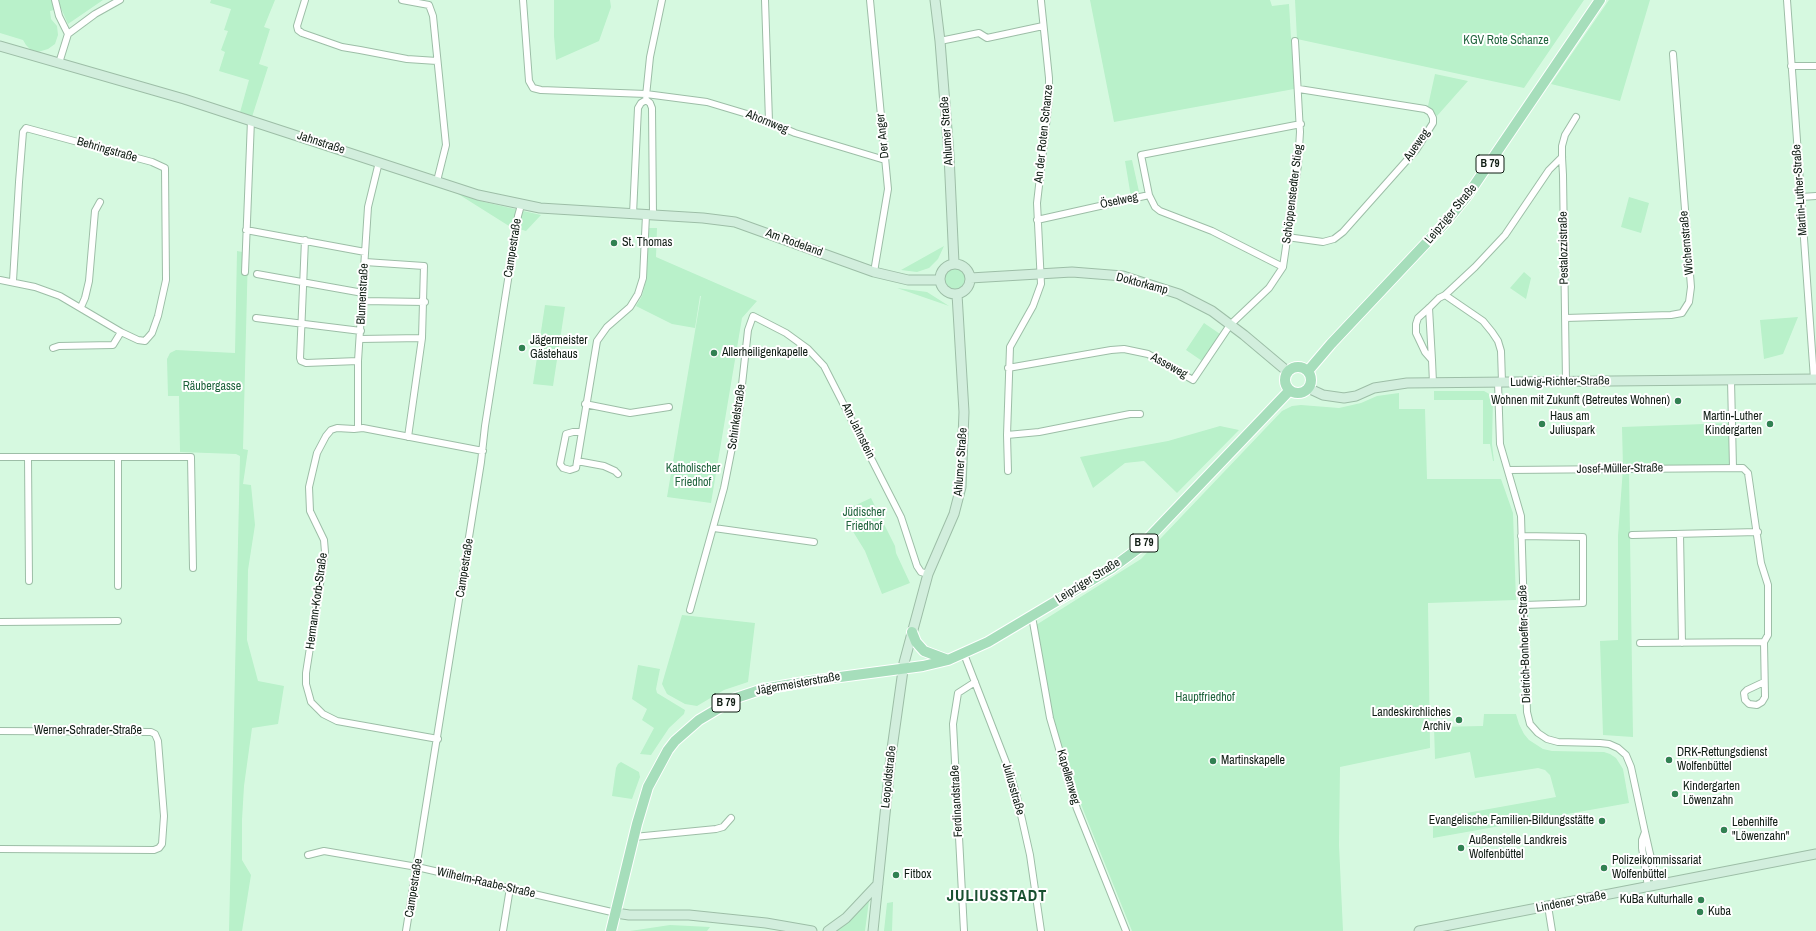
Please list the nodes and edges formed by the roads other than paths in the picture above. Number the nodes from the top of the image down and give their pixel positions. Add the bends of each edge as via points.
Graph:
1 (55, 0) edge
2 (120, 0) edge
3 (305, 0) edge
4 (402, 0) edge
5 (523, 0) edge
6 (662, 0) edge
7 (765, 0) edge
8 (870, 0) edge
9 (935, 0) edge
10 (1600, 0) edge
11 (1787, 0) edge
12 (1041, 2) dead end
13 (1043, 26) junction
14 (68, 34) junction
15 (940, 41) junction
16 (1295, 41) dead end
17 (0, 46) edge
18 (1673, 54) dead end
19 (437, 61) junction
20 (59, 63) junction
21 (1792, 66) junction
22 (1816, 66) edge
23 (1298, 89) junction
24 (646, 97) junction
25 (1576, 117) dead end
26 (251, 120) junction
27 (769, 121) junction
28 (1301, 124) junction
29 (1562, 157) junction
30 (885, 160) junction
31 (379, 162) junction
32 (437, 181) junction
33 (1149, 195) junction
34 (1816, 196) edge
35 (1801, 197) junction
36 (100, 202) dead end
37 (521, 205) junction
38 (634, 214) junction
39 (650, 215) junction
40 (1037, 220) junction
41 (246, 230) junction
42 (1288, 237) junction
43 (305, 240) junction
44 (365, 252) junction
45 (365, 262) junction
46 (954, 263) junction
47 (1283, 267) junction
48 (245, 272) dead end
49 (874, 272) junction
50 (257, 274) dead end
51 (1041, 274) junction
52 (970, 278) junction
53 (0, 280) edge
54 (940, 280) junction
55 (13, 281) junction
56 (302, 283) junction
57 (364, 293) junction
58 (957, 294) junction
59 (1445, 295) junction
60 (363, 301) junction
61 (424, 302) junction
62 (81, 307) junction
63 (1429, 308) junction
64 (753, 316) joint
65 (256, 318) dead end
66 (1565, 318) junction
67 (300, 324) junction
68 (1230, 325) junction
69 (1813, 325) edge
70 (121, 332) junction
71 (361, 332) junction
72 (422, 338) junction
73 (360, 339) junction
74 (53, 348) dead end
75 (1432, 360) junction
76 (358, 362) junction
77 (1008, 368) junction
78 (1308, 371) junction
79 (1288, 372) junction
80 (1815, 379) edge
81 (1731, 380) junction
82 (1500, 382) junction
83 (1566, 382) junction
84 (1433, 383) junction
85 (1308, 388) junction
86 (1290, 390) junction
87 (586, 404) junction
88 (669, 407) dead end
89 (1140, 414) dead end
90 (358, 428) junction
91 (581, 432) junction
92 (1007, 435) junction
93 (408, 437) junction
94 (483, 451) junction
95 (0, 457) edge
96 (28, 457) junction
97 (118, 457) junction
98 (577, 462) junction
99 (1733, 468) junction
100 (1508, 470) junction
101 (1008, 471) dead end
102 (618, 474) dead end
103 (714, 528) junction
104 (1758, 532) junction
105 (1680, 534) junction
106 (1632, 535) dead end
107 (1521, 536) junction
108 (814, 542) dead end
109 (193, 568) dead end
110 (928, 574) junction
111 (29, 581) dead end
112 (118, 586) dead end
113 (1524, 605) junction
114 (690, 610) dead end
115 (1030, 617) junction
116 (118, 621) dead end
117 (0, 622) edge
118 (912, 632) junction
119 (1764, 642) junction
120 (1640, 643) dead end
121 (1682, 643) junction
122 (964, 654) junction
123 (948, 660) junction
124 (903, 669) junction
125 (975, 682) junction
126 (1764, 682) dead end
127 (0, 730) edge
128 (438, 739) junction
129 (731, 818) dead end
130 (1645, 832) junction
131 (634, 837) junction
132 (0, 849) edge
133 (1816, 854) edge
134 (308, 855) dead end
135 (417, 867) junction
136 (878, 884) junction
137 (1657, 885) junction
138 (1648, 887) junction
139 (510, 888) junction
140 (1548, 906) junction
141 (616, 913) junction
142 (406, 931) edge
143 (503, 931) edge
144 (611, 931) edge
145 (812, 931) edge
146 (828, 931) edge
147 (873, 931) edge
148 (964, 931) edge
149 (1041, 931) edge
150 (1126, 931) edge
151 (1419, 931) edge
152 (1552, 931) edge

1 - 14 street
2 - 14 street
3 - 19 street via 297,26 302,33 342,47 407,59
4 - 19 street via 424,4 432,10
5 - 24 street, Ahornweg via 529,81 533,88
6 - 24 street via 650,57
7 - 27 street
8 - 30 street, Der Anger
9 - 15 street, Ahlumer Straße
10 - 78 main road, Leipziger Straße / B 79 via 1467,196
11 - 21 street, Martin-Luther-Straße
12 - 13 street, An der Roten Schanze
13 - 15 street via 987,38 979,33
13 - 40 street, An der Roten Schanze via 1049,99
14 - 20 street
15 - 46 street, Ahlumer Straße
16 - 23 street, Schöppenstedter Stieg
17 - 20 street, Jahnstraße
18 - 66 street, Wichernstraße via 1691,287 1689,302 1682,313 1671,315
19 - 32 street via 446,144
20 - 26 street, Jahnstraße
21 - 22 street
21 - 35 street, Martin-Luther-Straße
23 - 28 street, Schöppenstedter Stieg
23 - 42 street, Aueweg via 1425,109 1430,112 1433,123 1416,150 1343,232 1323,242
24 - 27 street, Ahornweg via 707,102
24 - 38 street via 638,108
24 - 39 street via 652,108
25 - 29 street, Pestalozzistraße via 1565,135
26 - 31 street, Jahnstraße
26 - 41 street
27 - 30 street, Ahornweg via 795,133
28 - 33 street via 1141,155
28 - 42 street, Schöppenstedter Stieg
29 - 59 street via 1549,170 1505,235
29 - 66 street, Pestalozzistraße
30 - 49 street, Der Anger via 887,203
31 - 32 street, Jahnstraße
31 - 44 street, Blumenstraße via 368,207
32 - 37 street, Jahnstraße via 478,195
33 - 40 street, Öselweg
33 - 47 street, Öselweg via 1160,211 1212,231
34 - 35 street
35 - 69 street, Martin-Luther-Straße
36 - 62 street via 95,211 89,281
37 - 38 street, Jahnstraße
37 - 94 street, Campestraße via 484,426
38 - 39 street, Jahnstraße
39 - 49 street, Am Rodeland via 735,222
39 - 87 street via 643,278 638,294 630,307 607,327 597,341
40 - 51 street
41 - 43 street
41 - 48 street
42 - 47 street, Schöppenstedter Stieg
43 - 44 street
43 - 56 street
44 - 45 street, Blumenstraße
45 - 57 street, Blumenstraße
45 - 61 street via 424,266
46 - 52 street via 966,268
46 - 54 street via 943,269
47 - 68 street, Schöppenstedter Stieg via 1269,288
49 - 54 street, Am Rodeland via 908,280
50 - 56 street
51 - 52 street, Doktorkamp
51 - 68 street, Doktorkamp via 1091,273 1129,278 1179,294 1212,311
51 - 77 street via 1038,294 1010,347
52 - 58 street via 967,288
53 - 55 street
54 - 58 street via 947,292
55 - 62 street via 60,296
55 - 70 street, Behringstraße via 23,132 26,128 165,168 166,280 158,316 152,333 145,341
56 - 57 street
56 - 67 street
57 - 60 street, Blumenstraße
58 - 110 street, Ahlumer Straße via 964,392 962,478 954,514
59 - 63 street via 1438,298
59 - 82 street, Dietrich-Bonhoeffer-Straße via 1483,322 1495,336 1501,351
60 - 61 street
60 - 71 street, Blumenstraße
61 - 72 street
62 - 70 street
63 - 75 street
63 - 75 street via 1418,318 1416,333
64 - 103 street, Schinkelstraße via 748,330 739,412
64 - 110 street, Am Jahnstein via 786,333 808,349 824,366 901,518 917,566 921,572
65 - 67 street
66 - 83 street, Pestalozzistraße
67 - 71 street
67 - 76 street via 301,361
68 - 77 street, Asseweg via 1193,380 1148,354 1124,349
68 - 79 street, Doktorkamp
69 - 80 street, Martin-Luther-Straße
70 - 74 street via 113,345
71 - 73 street, Blumenstraße
72 - 73 street
72 - 93 street
73 - 76 street, Blumenstraße
75 - 84 street
76 - 90 street, Blumenstraße
77 - 92 street
78 - 79 main road via 1298,367
78 - 85 main road via 1311,379
79 - 86 main road via 1285,381
80 - 81 street, Ludwig-Richter-Straße
81 - 83 street, Ludwig-Richter-Straße
81 - 99 street
82 - 83 street, Ludwig-Richter-Straße
82 - 84 street, Ludwig-Richter-Straße
82 - 100 street, Dietrich-Bonhoeffer-Straße via 1500,444
84 - 85 street, Ludwig-Richter-Straße via 1407,383 1374,388 1344,398 1323,395
85 - 86 main road via 1301,392
86 - 115 main road, Leipziger Straße / B 79 via 1139,548 1112,568
87 - 88 street via 630,412
87 - 91 street
89 - 92 street via 1039,432
90 - 93 street, Hermann-Korb-Straße
90 - 128 street, Hermann-Korb-Straße via 337,428 326,436 317,453 309,488 310,511 324,540 325,552 306,673 308,694 323,714 337,721
91 - 98 street
91 - 98 street via 566,434 560,464 570,470 576,468
92 - 101 street
93 - 94 street, Hermann-Korb-Straße
94 - 128 street, Campestraße
95 - 96 street
96 - 97 street
96 - 111 street
97 - 109 street via 191,457
97 - 112 street
98 - 102 street via 604,466
99 - 100 street, Josef-Müller-Straße
99 - 104 street, Josef-Müller-Straße via 1743,468 1748,473
100 - 107 street, Dietrich-Bonhoeffer-Straße via 1519,506
103 - 108 street
103 - 114 street, Schinkelstraße
104 - 105 street
104 - 119 street, Josef-Müller-Straße via 1761,563 1768,585 1768,635
105 - 106 street
105 - 121 street
107 - 113 street, Dietrich-Bonhoeffer-Straße
107 - 113 street via 1583,537 1583,603
110 - 118 street, Ahlumer Straße
113 - 130 street, Dietrich-Bonhoeffer-Straße via 1527,712 1530,724 1547,739 1558,742 1609,744 1626,755
115 - 122 main road, Leipziger Straße / B 79
115 - 150 street, Kapellenweg via 1050,718 1071,790
116 - 117 street
118 - 123 main road via 924,651
118 - 124 street, Ahlumer Straße
119 - 121 street
119 - 126 street, Josef-Müller-Straße
120 - 121 street
122 - 123 main road, Leipziger Straße / B 79
122 - 125 street, Juliusstraße
123 - 124 main road, Leipziger Straße / B 79
124 - 131 main road, Jägermeisterstraße / B 79 via 810,680 762,689 717,708 684,732 668,750 648,787
124 - 136 street, Leopoldstraße
125 - 148 street, Ferdinandstraße via 961,690 956,700 953,724
125 - 149 street, Juliusstraße via 1017,797 1030,855
127 - 132 street, Werner-Schrader-Straße via 147,731 155,734 158,741 163,798 164,839 159,848 154,850
128 - 135 street, Campestraße
129 - 131 street via 723,827 716,829
130 - 137 street, Dietrich-Bonhoeffer-Straße
130 - 138 street, Dietrich-Bonhoeffer-Straße via 1642,848
131 - 141 main road, Jägermeisterstraße / B 79
133 - 137 street, Lindener Straße
134 - 135 street, Wilhelm-Raabe-Straße via 324,851
135 - 139 street, Wilhelm-Raabe-Straße
135 - 142 street, Campestraße
136 - 146 street via 852,913
136 - 147 street, Leopoldstraße
137 - 138 street, Lindener Straße
138 - 140 street, Lindener Straße
139 - 141 street, Wilhelm-Raabe-Straße
139 - 143 street
140 - 151 street, Lindener Straße
140 - 152 street
141 - 144 main road, B 79
141 - 145 street via 629,916 689,915

